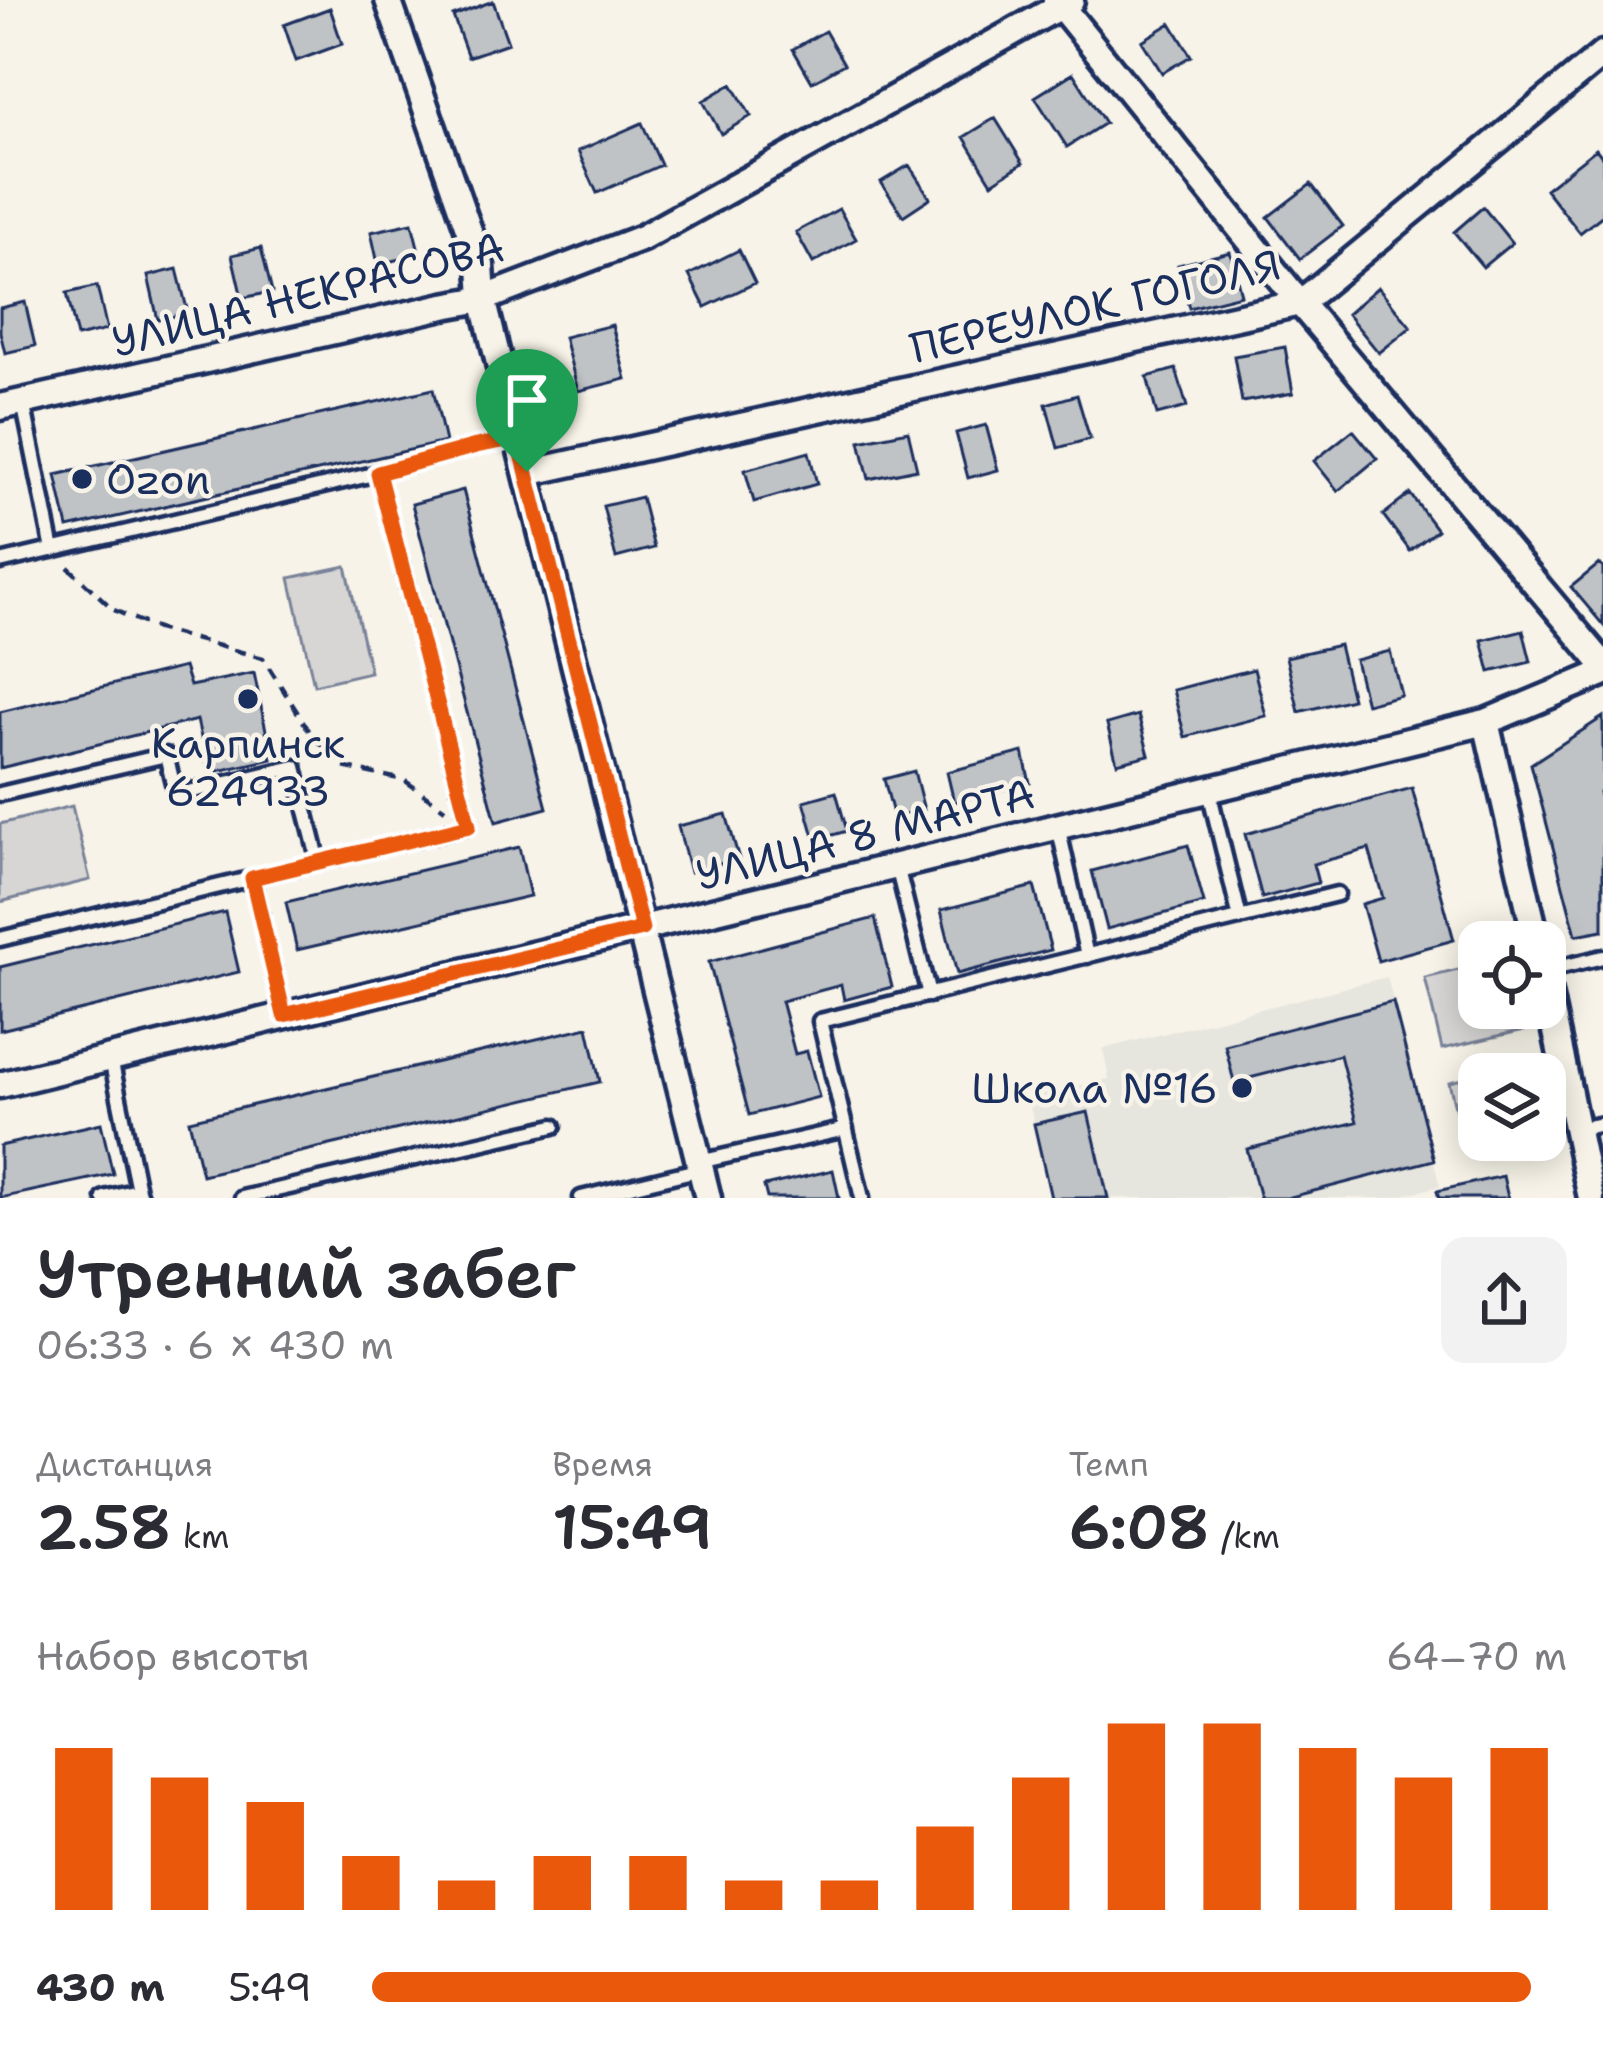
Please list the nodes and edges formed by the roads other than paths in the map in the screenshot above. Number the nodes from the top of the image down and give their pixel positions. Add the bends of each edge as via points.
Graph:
1 (388, 0) edge
2 (1063, 2) edge
3 (1603, 54) edge
4 (483, 299) junction
5 (1300, 303) junction
6 (12, 404) edge
7 (518, 438) junction
8 (527, 472) junction
9 (378, 473) junction
10 (53, 550) junction
11 (0, 562) edge
12 (1603, 669) edge
13 (1486, 722) junction
14 (1209, 790) junction
15 (0, 794) edge
16 (1058, 826) junction
17 (320, 862) junction
18 (897, 866) junction
19 (252, 878) junction
20 (1337, 894) dead end
21 (1240, 918) junction
22 (1532, 921) edge
23 (642, 929) junction
24 (0, 939) edge
25 (1087, 956) junction
26 (1603, 957) edge
27 (1566, 968) edge
28 (929, 994) junction
29 (284, 1015) junction
30 (1556, 1029) edge
31 (111, 1059) junction
32 (0, 1085) edge
33 (1603, 1124) edge
34 (554, 1126) dead end
35 (846, 1130) junction
36 (1576, 1130) junction
37 (700, 1166) junction
38 (139, 1194) edge
39 (104, 1198) edge
40 (242, 1198) edge
41 (581, 1198) edge
42 (708, 1198) edge
43 (862, 1198) edge
44 (1591, 1198) edge

1 - 4 street via 482,265
2 - 4 street, УЛИЦА НЕКРАСОВА via 642,238
2 - 5 street
3 - 5 street, ПЕРЕУЛОК ГОГОЛЯ
4 - 6 street, УЛИЦА НЕКРАСОВА
4 - 7 street
5 - 8 street, ПЕРЕУЛОК ГОГОЛЯ
5 - 12 street
6 - 10 lane
7 - 8 street
7 - 9 lane
8 - 23 street
9 - 10 lane
9 - 17 lane via 469,826
10 - 11 lane
12 - 13 street, УЛИЦА 8 МАРТА
13 - 14 street, УЛИЦА 8 МАРТА
13 - 22 street
14 - 16 street, УЛИЦА 8 МАРТА
14 - 21 lane
15 - 17 lane via 166,755 176,795 295,767
16 - 18 street, УЛИЦА 8 МАРТА
16 - 25 lane
17 - 19 lane
18 - 23 street, УЛИЦА 8 МАРТА
18 - 28 lane
19 - 24 lane
19 - 29 lane
20 - 21 lane
21 - 25 lane
23 - 29 street, УЛИЦА 8 МАРТА
23 - 37 street
25 - 28 lane
26 - 27 lane
28 - 35 lane via 820,1021
29 - 31 street, УЛИЦА 8 МАРТА
30 - 36 street
31 - 32 street, УЛИЦА 8 МАРТА
31 - 38 lane
33 - 36 lane
34 - 40 lane
35 - 37 lane
35 - 43 lane
36 - 44 street
37 - 41 lane
37 - 42 street
38 - 39 lane

